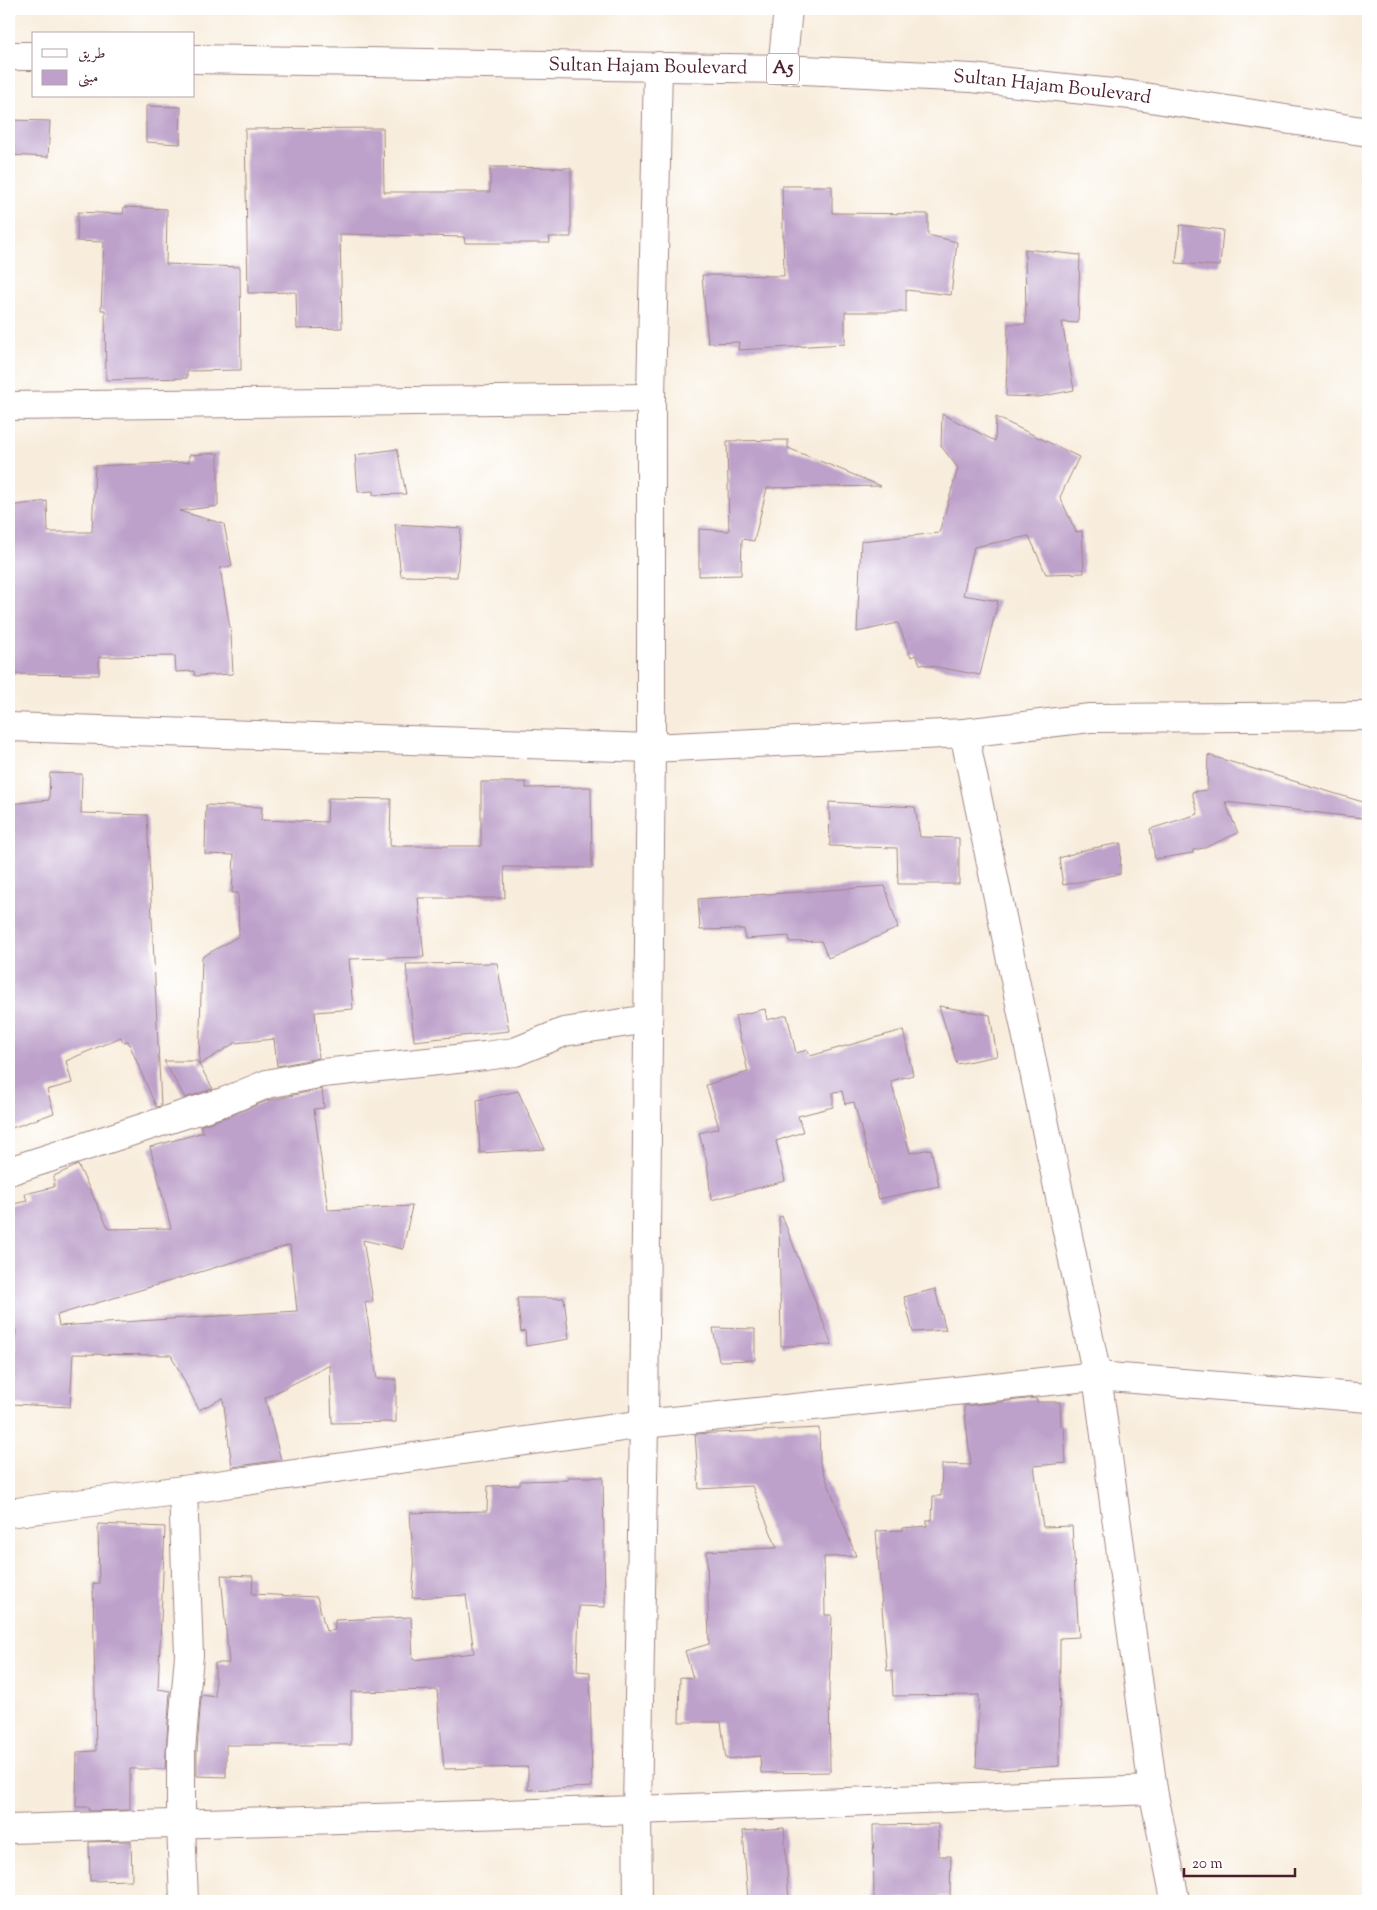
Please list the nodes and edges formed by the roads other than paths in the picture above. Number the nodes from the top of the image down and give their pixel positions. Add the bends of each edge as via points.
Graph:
1 (788, 9) edge
2 (9, 56) edge
3 (32, 56) edge
4 (195, 59) edge
5 (658, 66) junction
6 (782, 69) junction
7 (1368, 132) edge
8 (651, 398) junction
9 (9, 406) edge
10 (1368, 716) edge
11 (9, 726) edge
12 (964, 733) junction
13 (651, 748) junction
14 (648, 1018) junction
15 (9, 1171) edge
16 (1097, 1376) junction
17 (1368, 1398) edge
18 (644, 1424) junction
19 (183, 1490) junction
20 (9, 1513) edge
21 (1153, 1790) junction
22 (637, 1810) junction
23 (181, 1825) junction
24 (9, 1829) edge
25 (1176, 1899) edge
26 (184, 1901) edge
27 (638, 1901) edge

1 - 6 main road
2 - 3 main road
4 - 5 main road, Sultan Hajam Boulevard / A5
5 - 6 main road, Sultan Hajam Boulevard / A5
5 - 8 main road
6 - 7 main road, Sultan Hajam Boulevard / A5 via 972,78 1131,95
8 - 9 main road
8 - 13 main road
10 - 12 main road via 1090,718
11 - 13 main road
12 - 13 main road
12 - 16 main road
13 - 14 main road
14 - 15 main road via 564,1032 516,1052 323,1073 267,1084 226,1101
14 - 18 main road
16 - 17 main road
16 - 18 main road
16 - 21 main road
18 - 19 main road
18 - 22 main road
19 - 20 main road
19 - 23 main road via 188,1654 181,1751
21 - 22 main road
21 - 25 main road
22 - 23 main road
22 - 27 main road
23 - 24 main road
23 - 26 main road

